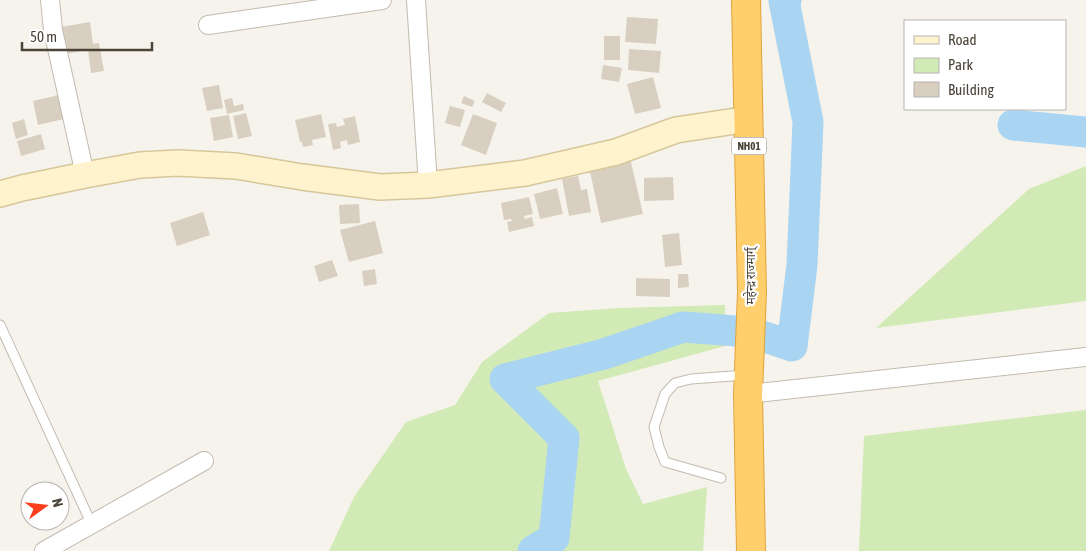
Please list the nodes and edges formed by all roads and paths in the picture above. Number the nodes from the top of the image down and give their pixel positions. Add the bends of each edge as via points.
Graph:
1 (50, 0) edge
2 (382, 0) edge
3 (416, 0) edge
4 (746, 0) edge
5 (208, 26) dead end
6 (749, 119) junction
7 (85, 175) junction
8 (428, 185) junction
9 (0, 194) edge
10 (0, 325) edge
11 (1086, 357) edge
12 (749, 376) junction
13 (204, 461) dead end
14 (721, 478) dead end
15 (92, 525) junction
16 (44, 551) edge
17 (751, 551) edge

1 - 7 street via 53,30
2 - 5 street
3 - 8 street
4 - 6 highway, महेन्द्र राज्मार्ग् / NH01
6 - 8 street via 676,130 616,152 525,173
6 - 12 highway, महेन्द्र राज्मार्ग् / NH01 via 752,292
7 - 8 street via 140,165 178,163 236,166 380,187
7 - 9 street
10 - 15 lane
11 - 12 street
12 - 14 lane via 675,383 666,394 654,427 665,462
12 - 17 highway, महेन्द्र राज्मार्ग् / NH01
13 - 15 street
15 - 16 street

